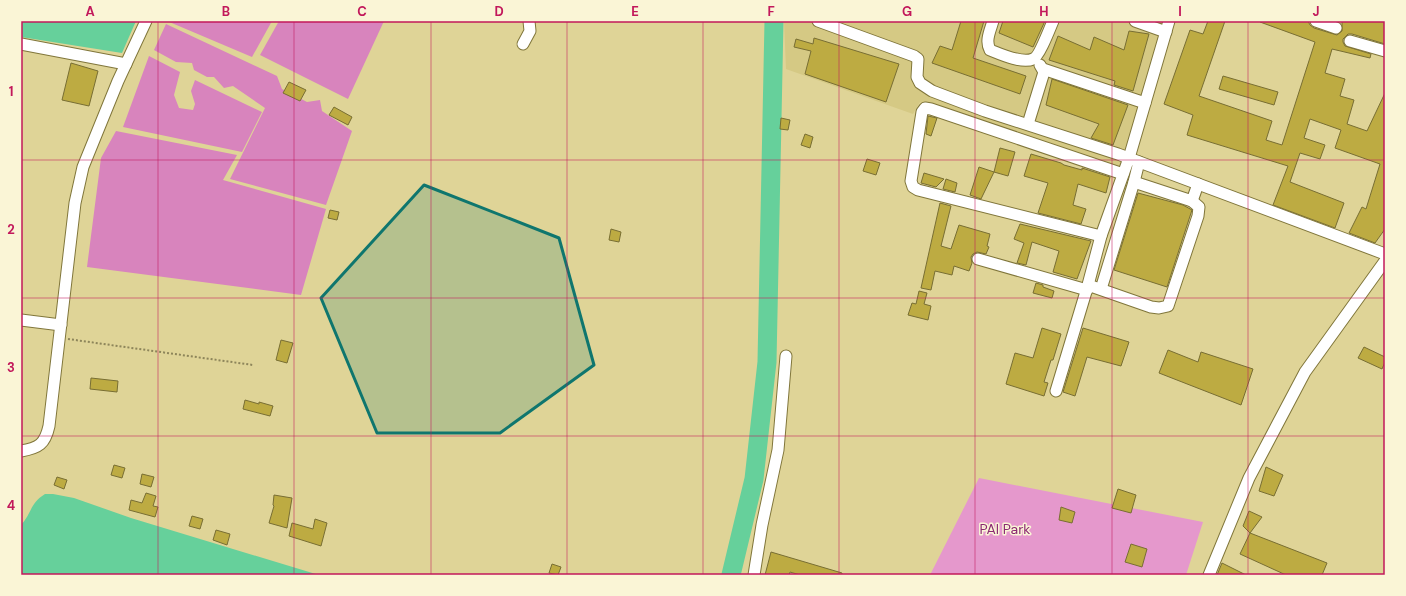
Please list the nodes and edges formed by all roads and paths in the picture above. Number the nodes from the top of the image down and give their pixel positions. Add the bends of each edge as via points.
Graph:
1 (146, 21) edge
2 (529, 21) edge
3 (818, 21) edge
4 (993, 21) edge
5 (1053, 21) edge
6 (1135, 21) edge
7 (1169, 21) edge
8 (1316, 21) edge
9 (1336, 28) dead end
10 (1166, 32) junction
11 (1350, 41) dead end
12 (21, 44) edge
13 (523, 44) dead end
14 (1385, 51) edge
15 (1034, 59) junction
16 (126, 64) junction
17 (1043, 69) junction
18 (1145, 103) junction
19 (1028, 124) junction
20 (1134, 160) junction
21 (1123, 174) junction
22 (1134, 182) junction
23 (1198, 184) junction
24 (1192, 201) junction
25 (1101, 236) junction
26 (1385, 254) edge
27 (978, 259) dead end
28 (1385, 261) edge
29 (1088, 288) junction
30 (1101, 289) junction
31 (21, 320) edge
32 (61, 325) junction
33 (59, 337) junction
34 (786, 356) dead end
35 (253, 365) dead end
36 (1056, 391) dead end
37 (21, 451) edge
38 (754, 575) edge
39 (1209, 575) edge

1 - 16 street
2 - 13 street via 530,31
3 - 19 street via 914,56 918,59 917,77 920,83 932,91
4 - 15 street via 988,35 990,50 1010,58
5 - 15 street via 1039,54
6 - 10 street
7 - 10 street
8 - 9 street
10 - 18 street
11 - 14 street
12 - 16 street
15 - 17 street
16 - 32 street via 83,167 75,203
17 - 18 street
17 - 19 street via 1042,81
18 - 20 street
19 - 20 street
20 - 21 street
20 - 22 street
20 - 23 street
21 - 25 street
21 - 25 street via 931,109 925,108 922,112 911,181 913,187
22 - 24 street
22 - 30 street
23 - 24 street
23 - 26 street
24 - 30 street via 1199,207 1198,216 1168,306 1151,307
25 - 29 street
27 - 29 street
28 - 39 street via 1305,372 1248,478
29 - 30 street
29 - 36 street
31 - 32 street
32 - 33 street
33 - 35 path
33 - 37 street via 47,436 34,449
34 - 38 street via 778,450

